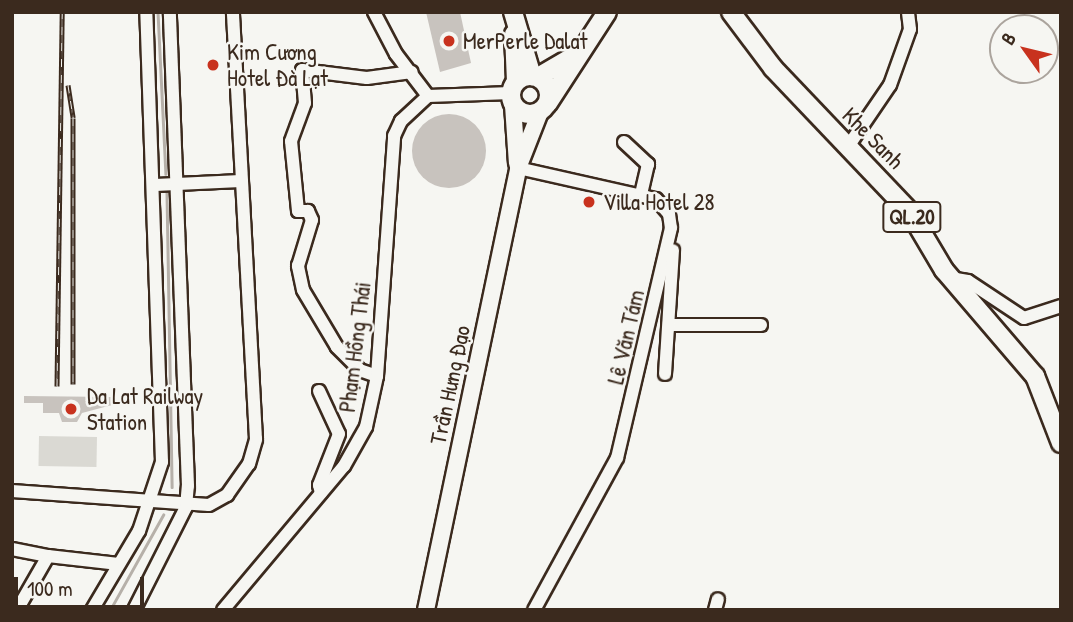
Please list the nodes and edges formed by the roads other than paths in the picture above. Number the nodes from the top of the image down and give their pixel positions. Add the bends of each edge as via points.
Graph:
1 (146, 12) edge
2 (170, 12) edge
3 (233, 12) edge
4 (374, 12) edge
5 (607, 12) edge
6 (731, 12) edge
7 (908, 12) edge
8 (513, 14) edge
9 (585, 49) junction
10 (412, 72) junction
11 (522, 86) junction
12 (428, 96) junction
13 (544, 107) junction
14 (624, 142) dead end
15 (848, 148) junction
16 (518, 169) junction
17 (240, 181) junction
18 (156, 185) junction
19 (177, 185) junction
20 (641, 195) junction
21 (671, 229) junction
22 (950, 278) junction
23 (1061, 306) edge
24 (761, 324) dead end
25 (670, 325) junction
26 (665, 374) dead end
27 (377, 376) junction
28 (319, 391) dead end
29 (1061, 443) edge
30 (12, 491) edge
31 (321, 493) junction
32 (151, 504) junction
33 (186, 507) junction
34 (12, 549) edge
35 (48, 556) junction
36 (120, 564) junction
37 (17, 610) edge
38 (92, 610) edge
39 (134, 610) edge
40 (223, 610) edge
41 (426, 610) edge
42 (534, 610) edge

1 - 18 street
2 - 19 street
3 - 17 street
4 - 10 street
5 - 9 highway
6 - 15 highway, Khe Sanh / QL.20 via 773,68
7 - 15 street via 910,29 890,85
8 - 11 highway
9 - 11 highway
9 - 13 highway
10 - 12 street
10 - 27 street via 367,78 302,70 305,103 291,141 298,211 308,211 312,220 298,266 303,290 337,347 360,370
11 - 12 street
11 - 13 highway via 549,91
11 - 13 highway via 522,113
11 - 16 main road, Trần Hưng Đạo
12 - 27 street, Phạm Hồng Thái via 412,108 394,136
13 - 16 main road, Trần Hưng Đạo
14 - 20 street via 648,164
15 - 22 highway, Khe Sanh / QL.20 via 909,211
16 - 20 street
16 - 41 main road, Trần Hưng Đạo
17 - 19 street
17 - 33 street via 256,439 245,472 227,495 209,505
18 - 19 street
18 - 32 street via 162,462
19 - 33 street via 186,343
20 - 21 street via 665,205
21 - 25 street
21 - 42 street, Lê Văn Tám via 617,457
22 - 23 street via 968,281 1024,318
22 - 29 highway, Khe Sanh / QL.20 via 1035,376
24 - 25 street
25 - 26 street
27 - 31 street, Phạm Hồng Thái via 357,447
28 - 31 street via 339,434 319,485
30 - 32 street
31 - 40 street, Phạm Hồng Thái
32 - 33 street
32 - 36 street
33 - 39 street
34 - 35 street
35 - 36 street
35 - 37 street
36 - 38 street

